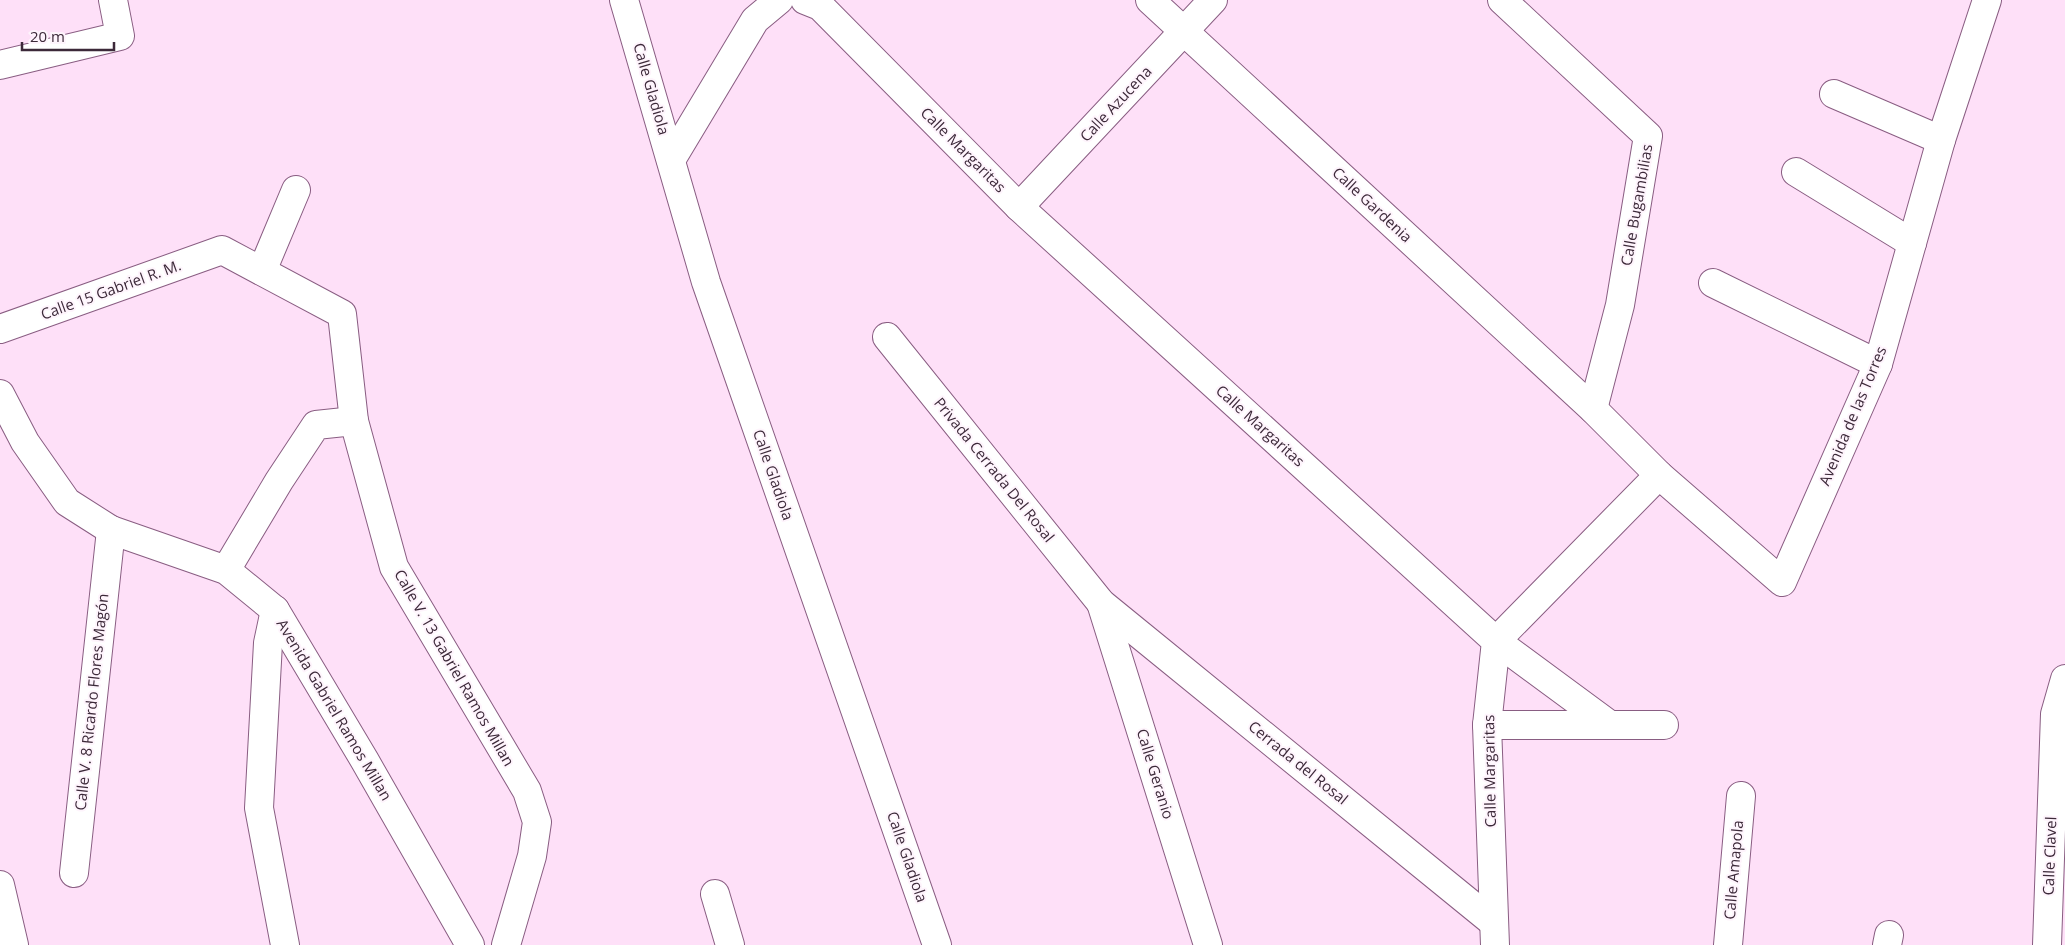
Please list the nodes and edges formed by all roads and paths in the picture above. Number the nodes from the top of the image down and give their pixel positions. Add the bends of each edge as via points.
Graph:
1 (113, 0) edge
2 (624, 0) edge
3 (779, 0) edge
4 (805, 0) edge
5 (1150, 0) edge
6 (1213, 0) edge
7 (1502, 0) edge
8 (1987, 0) edge
9 (1184, 31) junction
10 (0, 65) edge
11 (1834, 94) dead end
12 (1941, 140) junction
13 (671, 160) junction
14 (1796, 172) dead end
15 (296, 190) dead end
16 (1019, 207) junction
17 (1912, 243) junction
18 (222, 250) joint
19 (262, 271) junction
20 (1713, 283) dead end
21 (0, 329) edge
22 (887, 337) dead end
23 (1878, 364) junction
24 (0, 394) edge
25 (1593, 409) junction
26 (354, 421) junction
27 (1659, 475) junction
28 (111, 530) junction
29 (226, 570) junction
30 (1102, 603) junction
31 (275, 610) junction
32 (1496, 641) junction
33 (2065, 679) edge
34 (1664, 724) dead end
35 (1610, 725) junction
36 (1487, 726) junction
37 (1741, 796) dead end
38 (74, 873) dead end
39 (0, 885) edge
40 (715, 894) dead end
41 (1494, 934) edge
42 (14, 945) edge
43 (285, 945) edge
44 (470, 945) edge
45 (506, 945) edge
46 (730, 945) edge
47 (937, 945) edge
48 (1208, 945) edge
49 (1728, 945) edge
50 (2048, 945) edge

1 - 10 street via 120,36
2 - 13 street, Calle Gladiola
3 - 13 street via 755,20
4 - 16 street, Calle Margaritas via 820,6
5 - 9 street, Calle Gardenia
6 - 9 street, Calle Azucena
7 - 25 street, Calle Bugambilias via 1648,136 1620,304
8 - 12 street, Avenida de las Torres
9 - 16 street, Calle Azucena
9 - 25 street, Calle Gardenia
11 - 12 street
12 - 17 street, Avenida de las Torres
13 - 47 street, Calle Gladiola via 706,282
14 - 17 street
15 - 19 street
16 - 32 street, Calle Margaritas
17 - 23 street, Avenida de las Torres
18 - 19 street, Calle V. 13 Gabriel Ramos Millan
18 - 21 street, Calle 15 Gabriel R. M.
19 - 26 street, Calle V. 13 Gabriel Ramos Millan via 342,314
20 - 23 street
22 - 30 street, Privada Cerrada Del Rosal
23 - 27 street, Avenida de las Torres via 1782,582
24 - 28 street, Avenida Gabriel Ramos Millan via 25,442 67,502
25 - 27 street, Avenida de las Torres
26 - 29 street via 316,425
26 - 45 street, Calle V. 13 Gabriel Ramos Millan via 394,567 526,791 537,822 532,856
27 - 32 street
28 - 29 street, Avenida Gabriel Ramos Millan
28 - 38 street, Calle V. 8 Ricardo Flores Magón
29 - 31 street, Avenida Gabriel Ramos Millan
30 - 41 street, Cerrada del Rosal
30 - 48 street, Calle Geranio
31 - 43 street via 268,643 259,808
31 - 44 street, Avenida Gabriel Ramos Millan
32 - 35 street
32 - 36 street, Calle Margaritas
33 - 50 street, Calle Clavel via 2055,714
34 - 35 street
35 - 36 street
36 - 41 street, Calle Margaritas
37 - 49 street, Calle Amapola
39 - 42 street
40 - 46 street

